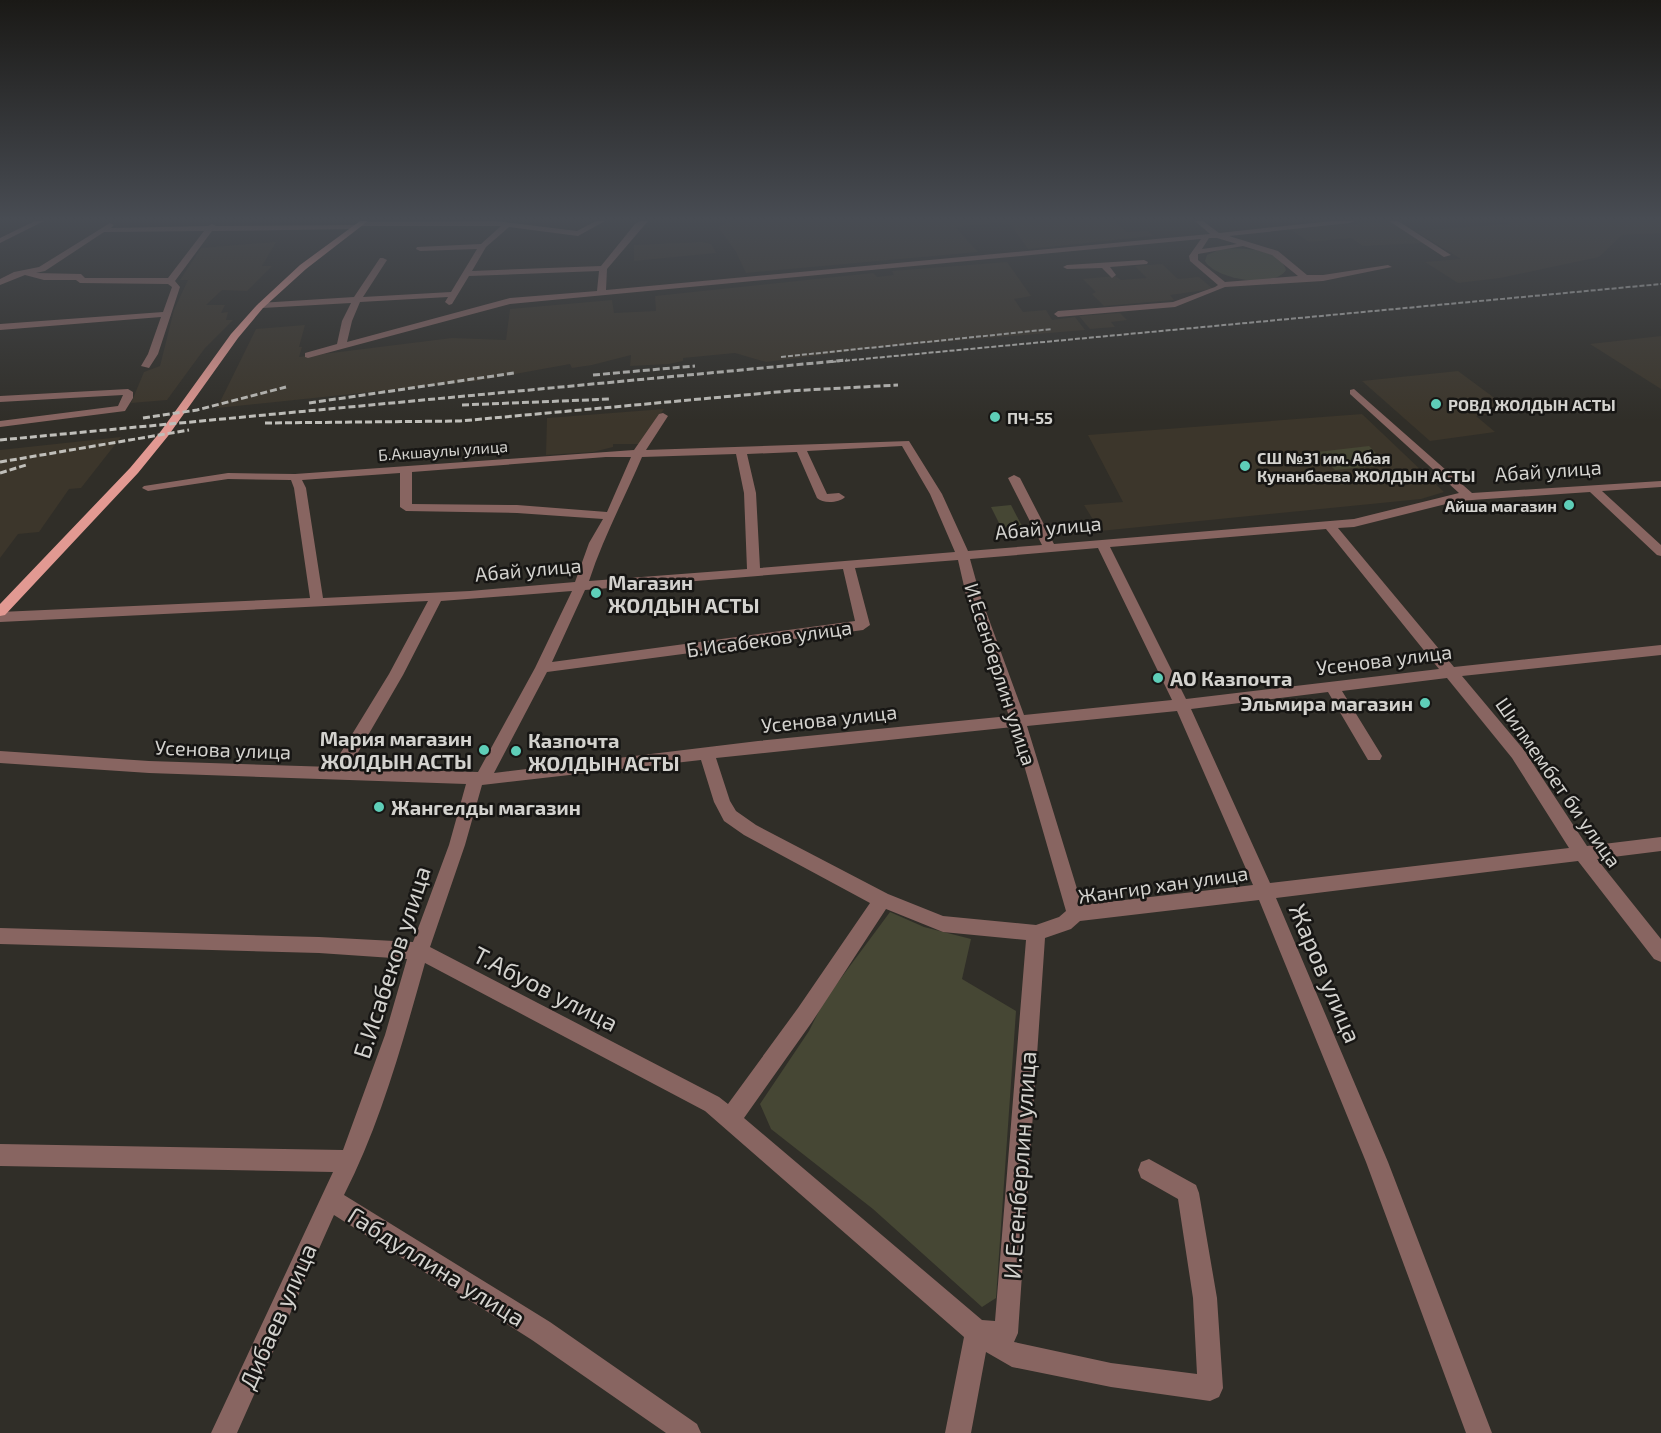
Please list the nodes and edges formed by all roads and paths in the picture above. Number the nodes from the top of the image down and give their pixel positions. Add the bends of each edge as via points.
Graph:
1 (176, 288) edge
2 (281, 288) edge
3 (364, 288) edge
4 (457, 288) edge
5 (601, 288) edge
6 (659, 288) edge
7 (1220, 288) edge
8 (601, 293) junction
9 (454, 294) junction
10 (356, 299) junction
11 (262, 305) junction
12 (166, 314) junction
13 (1058, 314) dead end
14 (441, 319) junction
15 (0, 327) edge
16 (341, 346) junction
17 (308, 355) dead end
18 (146, 366) dead end
19 (1354, 392) dead end
20 (0, 399) edge
21 (663, 416) dead end
22 (0, 424) edge
23 (905, 442) joint
24 (800, 447) junction
25 (741, 451) junction
26 (638, 453) junction
27 (406, 469) junction
28 (295, 477) junction
29 (1014, 478) dead end
30 (1661, 484) edge
31 (148, 488) dead end
32 (1592, 488) junction
33 (1469, 496) junction
34 (839, 497) dead end
35 (611, 516) junction
36 (1329, 525) junction
37 (1102, 543) junction
38 (1050, 548) junction
39 (1661, 552) edge
40 (963, 555) junction
41 (848, 565) junction
42 (754, 573) junction
43 (581, 585) junction
44 (437, 596) junction
45 (317, 602) junction
46 (0, 612) edge
47 (0, 617) edge
48 (1661, 650) edge
49 (542, 668) junction
50 (1453, 672) junction
51 (1332, 687) junction
52 (1182, 705) junction
53 (1018, 720) junction
54 (707, 753) junction
55 (1374, 756) dead end
56 (0, 758) edge
57 (336, 775) junction
58 (479, 778) junction
59 (1661, 844) edge
60 (1582, 853) junction
61 (1264, 892) junction
62 (882, 900) junction
63 (1076, 914) junction
64 (1036, 933) junction
65 (0, 936) edge
66 (418, 951) junction
67 (1661, 953) edge
68 (731, 1118) junction
69 (0, 1155) edge
70 (350, 1161) junction
71 (1149, 1170) dead end
72 (330, 1199) junction
73 (977, 1332) junction
74 (224, 1433) edge
75 (688, 1433) edge
76 (958, 1433) edge
77 (1479, 1433) edge

1 - 12 street
2 - 11 main road
3 - 10 street
4 - 9 street
5 - 8 street
6 - 8 street
7 - 13 street via 1184,297 1175,304
8 - 14 street via 510,301
9 - 10 street
9 - 14 street
10 - 11 street
10 - 16 street
11 - 46 main road via 152,448 96,513
12 - 15 street
12 - 18 street
14 - 16 street
16 - 17 street
19 - 33 street
20 - 22 street via 128,392 121,409
21 - 26 street, Б.Исабеков улица
23 - 24 street, Б.Акшаулы улица
23 - 40 street, И.Есенберлин улица via 936,494
24 - 25 street, Б.Акшаулы улица
24 - 34 street via 823,498
25 - 26 street, Б.Акшаулы улица
25 - 42 street via 750,493
26 - 27 street, Б.Акшаулы улица
26 - 35 street, Б.Исабеков улица
27 - 28 street, Б.Акшаулы улица
27 - 35 street via 406,507
28 - 31 street, Б.Акшаулы улица via 228,476
28 - 45 street via 300,488
29 - 38 street
30 - 32 street, Абай улица
32 - 33 street, Абай улица
32 - 39 street
33 - 36 street, Абай улица via 1354,523
35 - 43 street, Б.Исабеков улица via 595,543
36 - 37 street, Абай улица
36 - 50 street, Шилмембет би улица
37 - 38 street, Абай улица
37 - 52 street, Жаров улица
38 - 40 street, Абай улица
40 - 41 street, Абай улица
40 - 53 street, И.Есенберлин улица via 973,595
41 - 42 street, Абай улица
41 - 49 street, Б.Исабеков улица via 863,625
42 - 43 street, Абай улица
43 - 44 street, Абай улица
43 - 49 street, Б.Исабеков улица
44 - 45 street, Абай улица
44 - 57 street via 396,675
45 - 47 street, Абай улица
48 - 50 street, Усенова улица
49 - 58 street, Б.Исабеков улица
50 - 51 street, Усенова улица
50 - 60 street, Шилмембет би улица via 1518,754
51 - 52 street, Усенова улица
51 - 55 street
52 - 53 street, Усенова улица
52 - 61 street, Жаров улица
53 - 54 street, Усенова улица
53 - 63 street, И.Есенберлин улица
54 - 58 street, Усенова улица
54 - 62 street, Жангир хан улица via 730,816
56 - 57 street, Усенова улица
57 - 58 street, Усенова улица
58 - 66 street, Б.Исабеков улица
59 - 60 street, Жангир хан улица
60 - 61 street, Жангир хан улица
60 - 67 street, Шилмембет би улица
61 - 63 street, Жангир хан улица
61 - 77 street, Жаров улица via 1377,1162
62 - 64 street, Жангир хан улица via 944,924
62 - 68 street
63 - 64 street, Жангир хан улица via 1065,924
64 - 73 street, И.Есенберлин улица via 1006,1333
65 - 66 street, Т.Абуов улица
66 - 68 street, Т.Абуов улица via 702,1098
66 - 70 street, Б.Исабеков улица via 395,1035
68 - 73 street, Т.Абуов улица
69 - 70 street
70 - 72 street, Габдуллина улица
71 - 73 street via 1188,1193 1205,1298 1210,1388 1111,1375 1012,1355
72 - 74 street, Дибаев улица
72 - 75 street, Габдуллина улица via 541,1331
73 - 76 street

